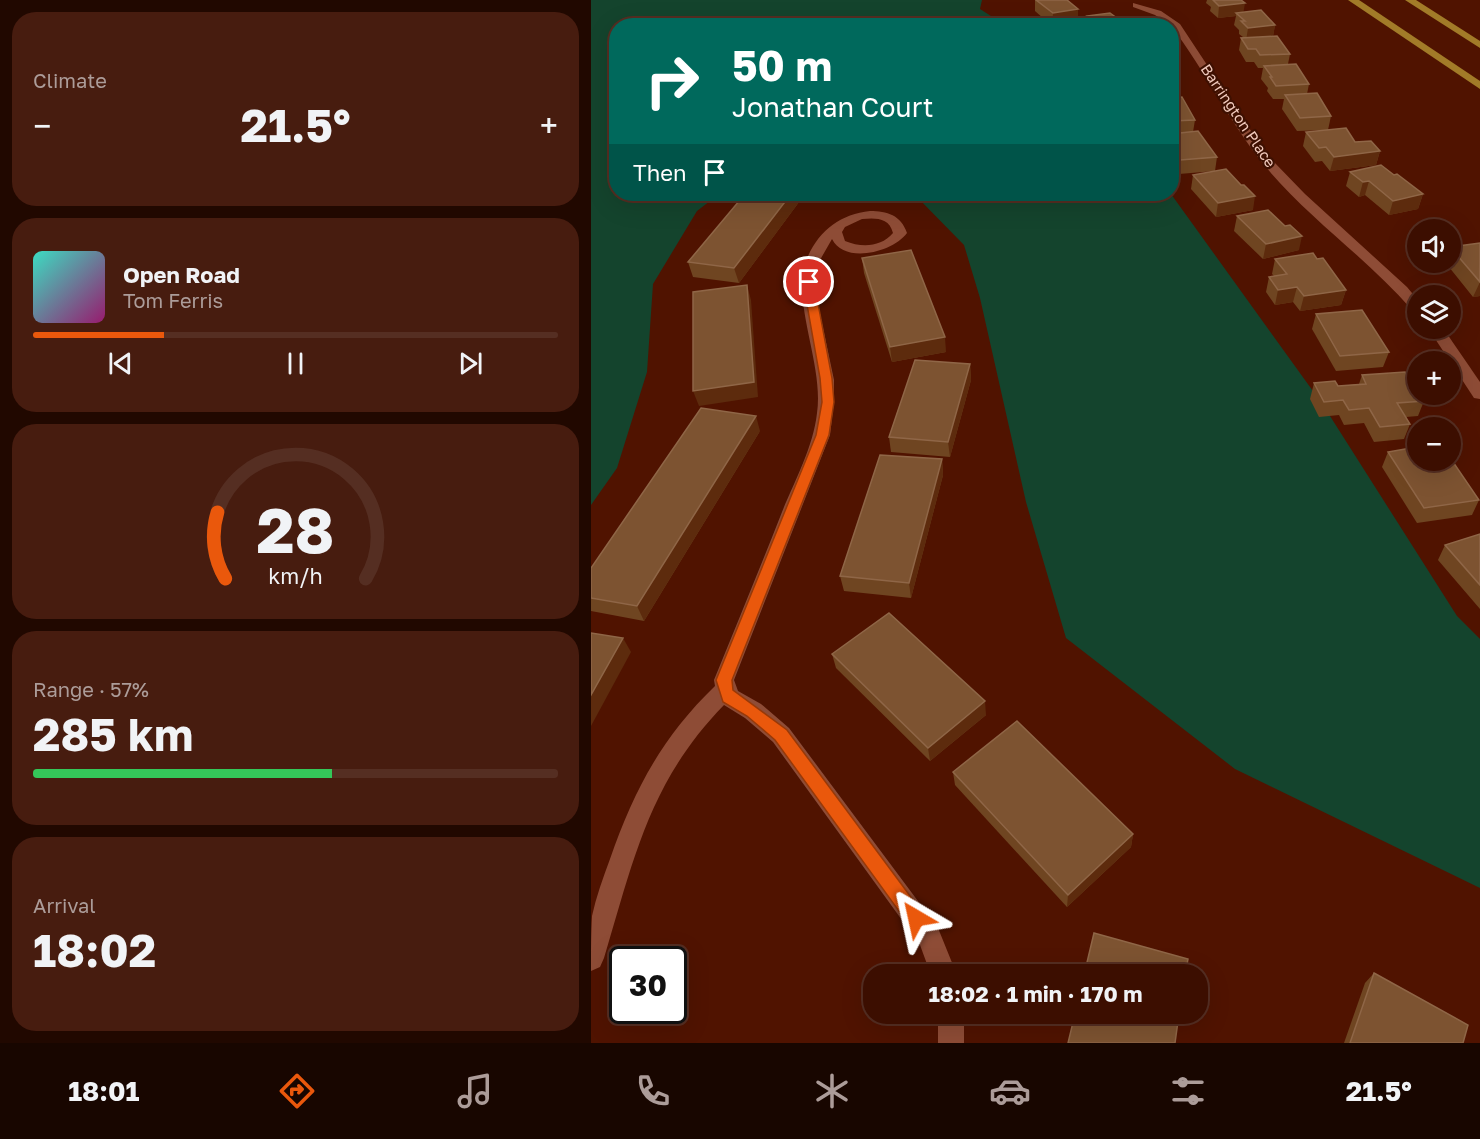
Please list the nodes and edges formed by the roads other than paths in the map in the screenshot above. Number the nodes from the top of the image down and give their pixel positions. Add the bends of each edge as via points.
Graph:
1 (1353, 0) edge
2 (1410, 0) edge
3 (1136, 5) dead end
4 (1165, 18) edge
5 (1179, 29) edge
6 (1480, 45) edge
7 (1480, 86) edge
8 (838, 226) dead end
9 (1407, 296) edge
10 (1442, 339) edge
11 (1480, 394) edge
12 (725, 690) junction
13 (591, 958) edge
14 (940, 964) edge
15 (951, 1024) edge
16 (951, 1043) edge

1 - 7 main road
2 - 6 main road
3 - 4 street, Barrington Place
5 - 9 street, Barrington Place via 1264,159
8 - 12 street via 814,257 809,282 826,378 828,402 822,435 724,680
10 - 11 street
12 - 13 street via 688,728 647,792
12 - 14 street via 781,735 929,937
15 - 16 street

